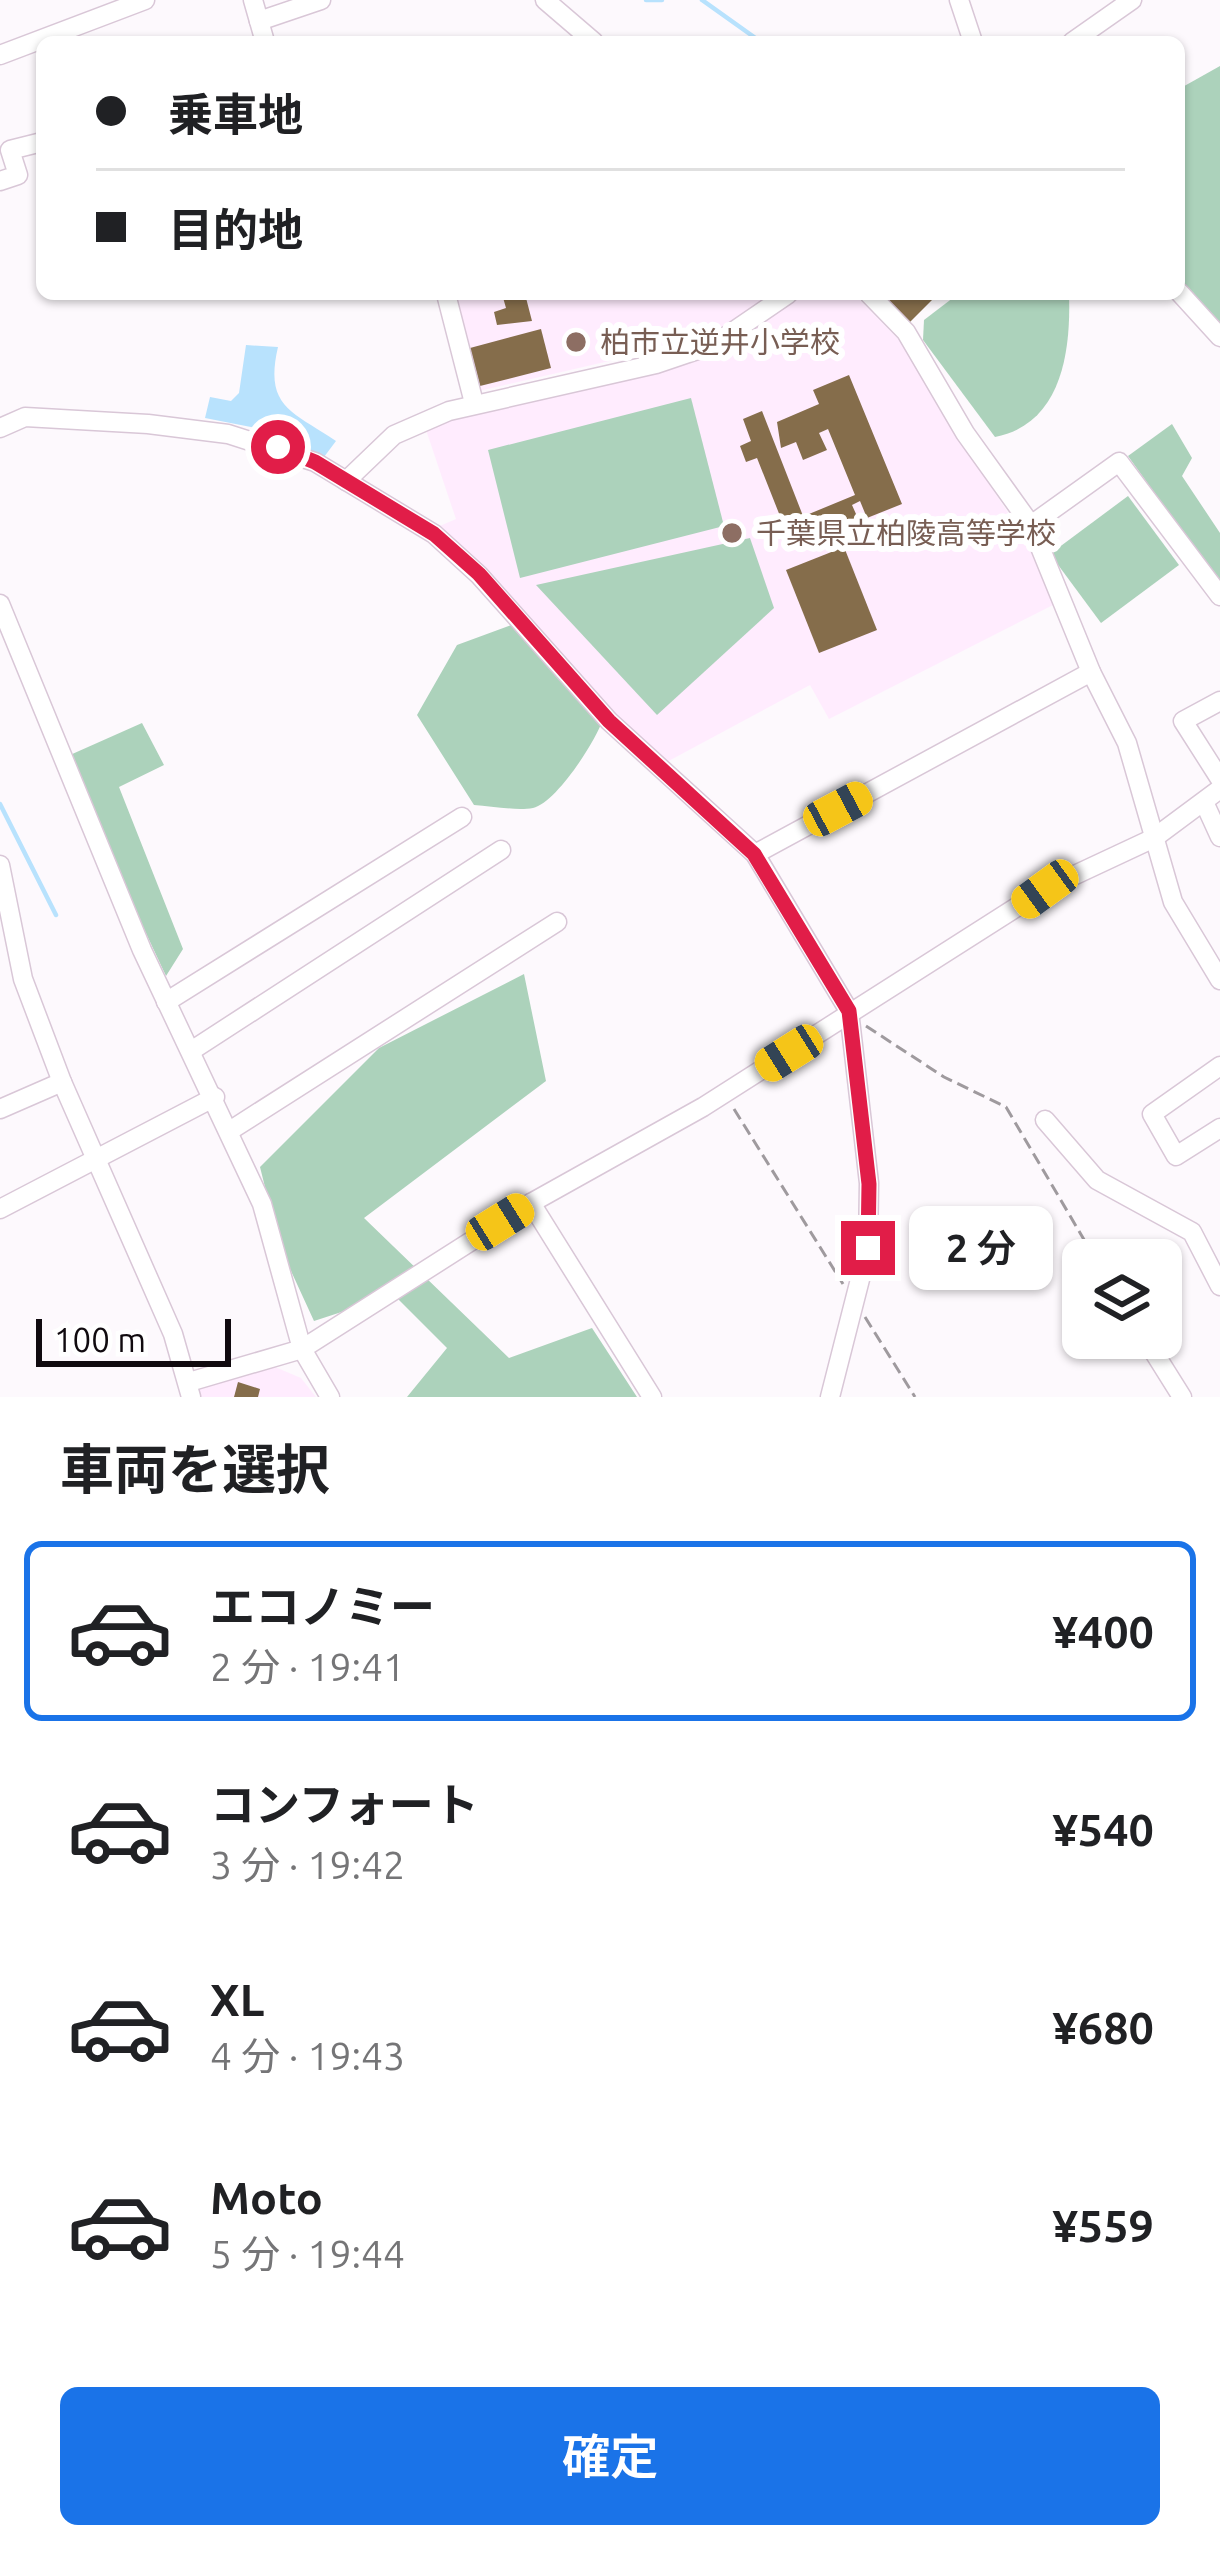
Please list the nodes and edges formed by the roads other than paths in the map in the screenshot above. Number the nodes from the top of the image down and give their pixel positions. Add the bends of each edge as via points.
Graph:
1 (145, 0) edge
2 (253, 0) edge
3 (321, 0) edge
4 (545, 0) edge
5 (959, 0) edge
6 (1132, 0) edge
7 (259, 21) junction
8 (52, 36) edge
9 (264, 36) edge
10 (587, 36) edge
11 (971, 36) edge
12 (1081, 36) edge
13 (36, 42) edge
14 (0, 56) edge
15 (36, 144) edge
16 (0, 181) edge
17 (1185, 299) edge
18 (448, 300) edge
19 (779, 300) edge
20 (875, 300) edge
21 (1220, 337) edge
22 (474, 403) junction
23 (0, 428) edge
24 (346, 481) junction
25 (1030, 525) junction
26 (1220, 596) edge
27 (0, 604) edge
28 (1091, 672) junction
29 (1220, 701) edge
30 (1220, 778) edge
31 (1212, 796) edge
32 (462, 817) dead end
33 (1220, 837) edge
34 (1154, 838) junction
35 (501, 850) dead end
36 (754, 854) junction
37 (0, 865) edge
38 (557, 922) dead end
39 (1220, 980) edge
40 (166, 1002) junction
41 (849, 1011) junction
42 (191, 1051) junction
43 (1220, 1066) edge
44 (62, 1082) junction
45 (214, 1097) junction
46 (0, 1109) edge
47 (1045, 1120) dead end
48 (1220, 1128) edge
49 (231, 1130) junction
50 (96, 1160) junction
51 (531, 1202) junction
52 (0, 1209) edge
53 (1219, 1277) edge
54 (302, 1349) junction
55 (1158, 1359) edge
56 (188, 1392) edge
57 (330, 1397) edge
58 (652, 1397) edge
59 (830, 1397) edge
60 (1182, 1397) edge

1 - 8 street
2 - 7 street
3 - 7 street
4 - 10 street
5 - 11 street
6 - 12 street
7 - 9 street
13 - 14 street
15 - 16 street via 10,150 18,175
17 - 21 street
18 - 22 street
19 - 22 street via 715,344 656,364
20 - 25 street via 906,332
22 - 24 street via 394,435
23 - 24 street via 25,418 228,434 296,454
24 - 36 street via 434,534 479,574 609,721
25 - 26 street via 1119,462
25 - 28 street
27 - 40 street
28 - 34 street via 1127,743
28 - 36 street
29 - 30 street via 1184,721
31 - 33 street
31 - 34 street
32 - 40 street
34 - 39 street via 1173,902
34 - 41 street via 1079,869
35 - 42 street
36 - 41 street
37 - 44 street via 23,979
38 - 49 street
40 - 42 street
41 - 51 street via 724,1094
41 - 59 street via 869,1184 868,1248
42 - 45 street
43 - 48 street via 1152,1114 1176,1156
44 - 46 street
44 - 50 street
45 - 49 street
45 - 50 street
47 - 53 street via 1097,1180 1192,1232
49 - 54 street via 262,1204
50 - 52 street
50 - 56 street
51 - 54 street
51 - 58 street
54 - 56 street
54 - 57 street
55 - 60 street

